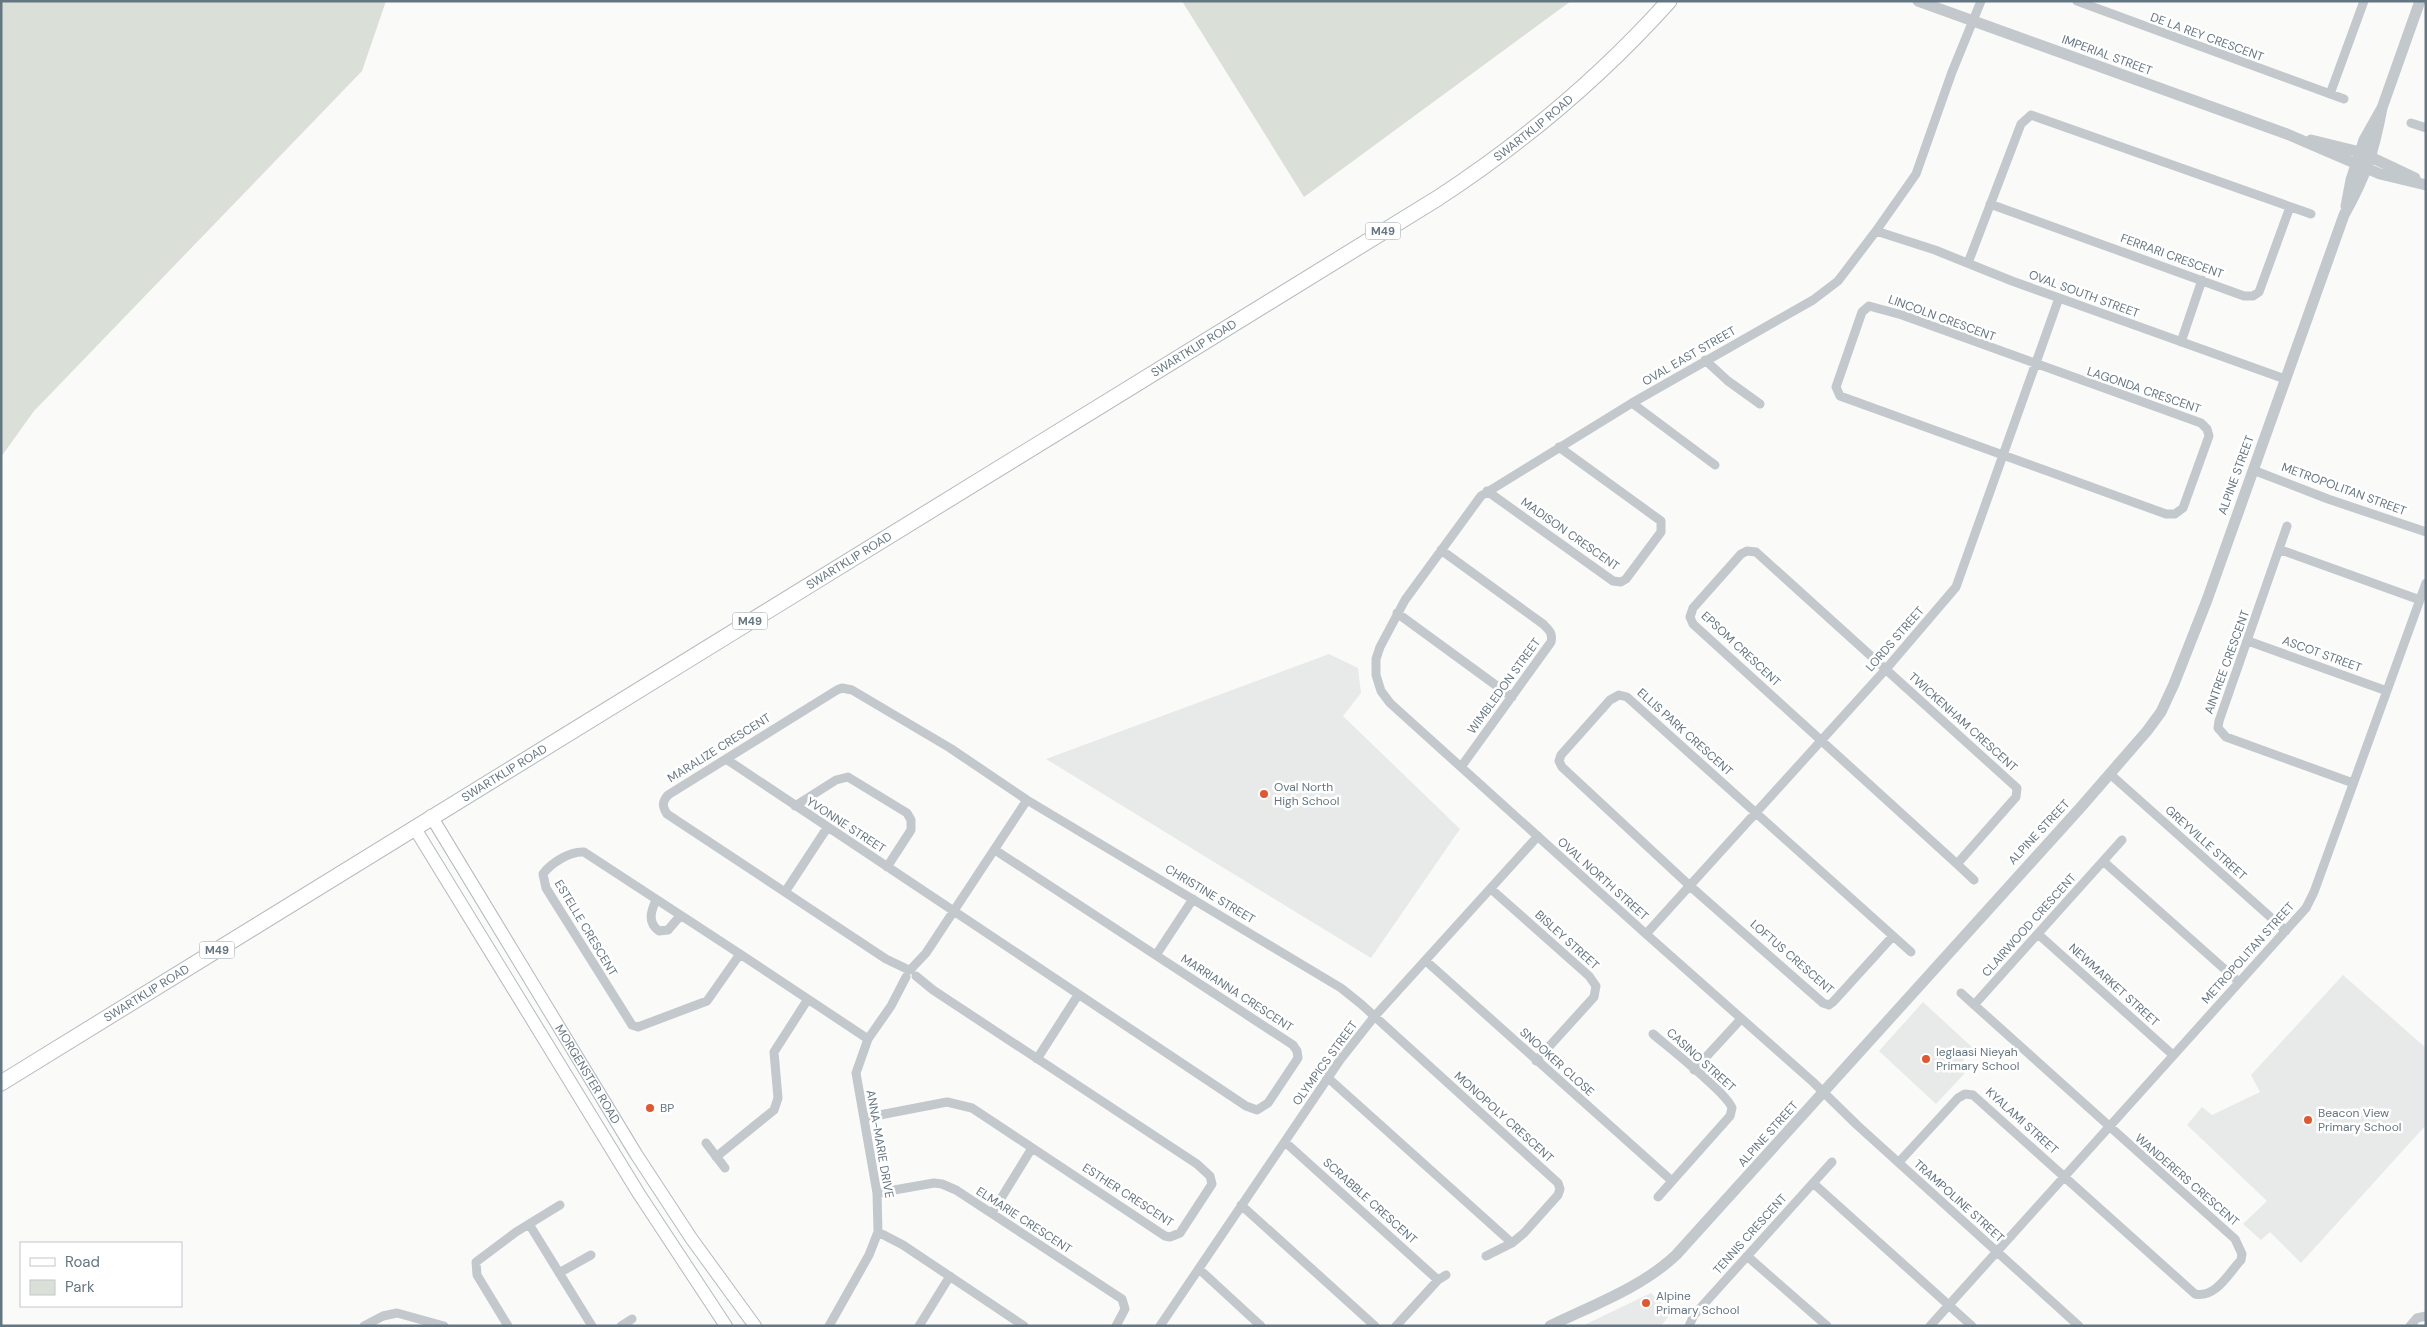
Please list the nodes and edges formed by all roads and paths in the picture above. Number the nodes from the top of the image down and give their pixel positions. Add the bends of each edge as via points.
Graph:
1 (1669, 1) edge
2 (1918, 1) edge
3 (1981, 1) edge
4 (2077, 1) edge
5 (2420, 1) edge
6 (2362, 2) edge
7 (1972, 22) junction
8 (2330, 94) junction
9 (2344, 99) dead end
10 (2382, 108) junction
11 (2411, 123) dead end
12 (2425, 126) edge
13 (2287, 134) junction
14 (2360, 152) junction
15 (2372, 157) junction
16 (2356, 165) junction
17 (2368, 169) junction
18 (2426, 184) edge
19 (1990, 204) junction
20 (2290, 207) junction
21 (2311, 214) dead end
22 (2344, 215) junction
23 (1876, 231) junction
24 (1968, 263) junction
25 (2202, 280) junction
26 (2059, 298) junction
27 (2181, 342) junction
28 (1705, 360) junction
29 (2036, 365) junction
30 (2284, 379) junction
31 (1632, 404) junction
32 (1760, 404) dead end
33 (1559, 447) junction
34 (2002, 455) junction
35 (1715, 466) dead end
36 (2253, 470) junction
37 (1487, 491) junction
38 (2287, 526) dead end
39 (2426, 532) edge
40 (1441, 550) junction
41 (2281, 550) junction
42 (2426, 582) edge
43 (2420, 600) junction
44 (1397, 613) junction
45 (2248, 641) junction
46 (1886, 669) junction
47 (1376, 676) joint
48 (2387, 691) junction
49 (1512, 697) junction
50 (1821, 740) junction
51 (726, 760) junction
52 (1461, 767) junction
53 (2110, 774) junction
54 (2353, 782) junction
55 (1027, 800) junction
56 (795, 806) junction
57 (1756, 813) junction
58 (431, 816) junction
59 (414, 827) junction
60 (827, 828) junction
61 (1538, 836) junction
62 (2122, 840) dead end
63 (995, 850) junction
64 (2103, 861) junction
65 (1957, 864) junction
66 (887, 867) junction
67 (1974, 880) dead end
68 (1690, 886) junction
69 (1491, 889) junction
70 (785, 892) junction
71 (1194, 899) junction
72 (656, 900) junction
73 (953, 913) junction
74 (680, 916) junction
75 (2286, 931) junction
76 (1646, 934) junction
77 (2038, 934) junction
78 (1894, 936) junction
79 (1912, 952) dead end
80 (740, 954) junction
81 (1156, 955) junction
82 (1426, 961) junction
83 (911, 975) junction
84 (2238, 982) junction
85 (1961, 993) dead end
86 (1078, 996) junction
87 (808, 999) junction
88 (1974, 1005) junction
89 (1374, 1018) junction
90 (1741, 1019) junction
91 (1653, 1034) dead end
92 (868, 1039) junction
93 (2173, 1055) junction
94 (1037, 1059) junction
95 (1536, 1061) junction
96 (1694, 1070) junction
97 (1328, 1077) junction
98 (1, 1082) edge
99 (1823, 1093) junction
100 (864, 1118) junction
101 (2108, 1127) junction
102 (1285, 1142) junction
103 (706, 1143) dead end
104 (1032, 1148) junction
105 (716, 1157) junction
106 (1832, 1162) dead end
107 (1898, 1162) junction
108 (725, 1168) dead end
109 (2065, 1176) junction
110 (1672, 1181) junction
111 (1813, 1183) junction
112 (877, 1193) junction
113 (1658, 1197) dead end
114 (560, 1205) dead end
115 (1241, 1205) junction
116 (992, 1213) junction
117 (529, 1224) junction
118 (878, 1232) junction
119 (1512, 1243) junction
120 (1997, 1252) junction
121 (591, 1255) dead end
122 (1486, 1256) dead end
123 (1747, 1256) junction
124 (1199, 1269) junction
125 (559, 1273) junction
126 (1446, 1275) dead end
127 (950, 1276) junction
128 (1438, 1280) junction
129 (1949, 1305) junction
130 (2426, 1316) edge
131 (632, 1319) dead end
132 (751, 1322) edge
133 (364, 1326) edge
134 (444, 1326) edge
135 (508, 1326) edge
136 (592, 1326) edge
137 (621, 1326) edge
138 (726, 1326) edge
139 (759, 1326) edge
140 (829, 1326) edge
141 (919, 1326) edge
142 (1024, 1326) edge
143 (1116, 1326) edge
144 (1160, 1326) edge
145 (1261, 1326) edge
146 (1376, 1326) edge
147 (1396, 1326) edge
148 (1550, 1326) edge
149 (1689, 1326) edge
150 (1827, 1326) edge
151 (1930, 1326) edge
152 (1972, 1326) edge
153 (2079, 1326) edge
154 (2410, 1326) edge

1 - 58 main road, SWARTKLIP ROAD / M49 via 1537,129 1451,189
2 - 7 street, IMPERIAL STREET
3 - 7 street, OVAL EAST STREET
4 - 8 street, DE LA REY CRESCENT
5 - 10 street, ALPINE STREET
6 - 8 street
7 - 13 street, IMPERIAL STREET
7 - 23 street, OVAL EAST STREET via 1920,166
8 - 9 street, DE LA REY CRESCENT
10 - 14 street, ALPINE STREET
10 - 15 street, ALPINE STREET
11 - 12 street
13 - 14 street, IMPERIAL STREET
13 - 16 street, IMPERIAL STREET
14 - 15 street, IMPERIAL STREET
14 - 16 street, ALPINE STREET
15 - 17 street, ALPINE STREET
15 - 18 street, IMPERIAL STREET
16 - 17 street, IMPERIAL STREET
16 - 22 street, ALPINE STREET
17 - 18 street, IMPERIAL STREET
17 - 22 street, ALPINE STREET
19 - 20 street via 2021,124 2028,116 2034,115
19 - 24 street
19 - 25 street, FERRARI CRESCENT
20 - 21 street
20 - 25 street, FERRARI CRESCENT via 2259,292 2244,296
22 - 30 street, ALPINE STREET
23 - 24 street, OVAL SOUTH STREET
23 - 28 street, OVAL EAST STREET via 1831,287
24 - 26 street, OVAL SOUTH STREET
25 - 27 street
26 - 27 street, OVAL SOUTH STREET
26 - 29 street, LORDS STREET
27 - 30 street, OVAL SOUTH STREET
28 - 31 street, OVAL EAST STREET
28 - 32 street
29 - 34 street, LORDS STREET
29 - 34 street, LINCOLN CRESCENT via 1874,306 1866,308 1859,320 1836,386 1838,394
29 - 34 street, LAGONDA CRESCENT via 2201,423 2209,436 2182,508 2175,514 2166,514
30 - 36 street, ALPINE STREET
31 - 33 street, OVAL EAST STREET
31 - 35 street
33 - 37 street, OVAL EAST STREET
33 - 37 street, MADISON CRESCENT via 1661,521 1661,532 1622,582 1613,581
34 - 46 street, LORDS STREET via 1956,587
36 - 39 street, METROPOLITAN STREET
36 - 53 street, ALPINE STREET via 2170,694 2147,731
37 - 40 street, OVAL EAST STREET
38 - 41 street, AINTREE CRESCENT
40 - 44 street, OVAL EAST STREET
40 - 49 street, WIMBLEDON STREET via 1551,632 1551,642
41 - 43 street
41 - 45 street, AINTREE CRESCENT
42 - 43 street, METROPOLITAN STREET
43 - 48 street, METROPOLITAN STREET
44 - 47 street, OVAL EAST STREET via 1380,646
44 - 49 street
45 - 48 street, ASCOT STREET
45 - 54 street, AINTREE CRESCENT via 2219,721 2221,732 2226,737
46 - 50 street, LORDS STREET
46 - 50 street, EPSOM CRESCENT via 1756,552 1741,554 1693,608 1690,617 1693,624
46 - 65 street, TWICKENHAM CRESCENT via 2016,788 2016,798
47 - 52 street, OVAL NORTH STREET via 1386,698
48 - 54 street, METROPOLITAN STREET
49 - 52 street, WIMBLEDON STREET
50 - 57 street, LORDS STREET
50 - 65 street
51 - 55 street, MARALIZE CRESCENT via 837,690 848,688 950,748
51 - 56 street, YVONNE STREET
51 - 70 street, MARALIZE CRESCENT via 668,795 663,802 665,810
52 - 61 street, OVAL NORTH STREET
53 - 75 street, GREYVILLE STREET
53 - 99 street, ALPINE STREET
54 - 75 street, METROPOLITAN STREET via 2310,901
55 - 63 street, ANNA-MARIE DRIVE
55 - 71 street, CHRISTINE STREET
56 - 60 street, YVONNE STREET
56 - 66 street via 836,780 848,777 906,813 911,820 911,830
57 - 68 street, LORDS STREET
57 - 68 street, ELLIS PARK CRESCENT via 1627,697 1619,695 1610,700 1561,755 1560,765
57 - 78 street
58 - 59 main road, SWARTKLIP ROAD / M49
58 - 132 main road, MORGENSTER ROAD via 641,1161
59 - 98 main road, SWARTKLIP ROAD / M49
59 - 138 main road, MORGENSTER ROAD via 639,1194
60 - 66 street, YVONNE STREET
60 - 70 street
61 - 69 street, OLYMPICS STREET
61 - 76 street, OVAL NORTH STREET
62 - 64 street, CLAIRWOOD CRESCENT
63 - 73 street, ANNA-MARIE DRIVE
63 - 81 street, MARRIANNA CRESCENT
64 - 77 street, CLAIRWOOD CRESCENT
64 - 84 street
65 - 67 street
66 - 73 street, YVONNE STREET
68 - 76 street, LORDS STREET
68 - 78 street, LOFTUS CRESCENT via 1826,1005 1833,1002
69 - 82 street, OLYMPICS STREET
69 - 95 street, BISLEY STREET via 1589,976 1596,986 1594,997
70 - 83 street, MARALIZE CRESCENT
71 - 81 street
71 - 89 street, CHRISTINE STREET via 1341,988
72 - 74 street, ESTELLE CRESCENT
72 - 74 street via 650,918 659,930 668,930
72 - 80 street, ESTELLE CRESCENT via 584,852 572,853 543,874 546,888 632,1025 638,1027 707,1001
73 - 83 street, ANNA-MARIE DRIVE
73 - 86 street, MARRIANNA CRESCENT
74 - 80 street, ESTELLE CRESCENT
75 - 84 street, METROPOLITAN STREET
76 - 90 street, OVAL NORTH STREET
77 - 88 street, CLAIRWOOD CRESCENT
77 - 93 street, NEWMARKET STREET
78 - 79 street
80 - 87 street, ESTELLE CRESCENT
81 - 86 street, MARRIANNA CRESCENT via 1296,1048 1297,1061 1262,1108 1246,1106
82 - 89 street, OLYMPICS STREET
82 - 95 street, SNOOKER CLOSE
83 - 92 street, ANNA-MARIE DRIVE
83 - 94 street, ESTHER CRESCENT
84 - 93 street, METROPOLITAN STREET
85 - 88 street
86 - 94 street
87 - 92 street, ESTELLE CRESCENT
87 - 105 street via 774,1052 778,1098 774,1110
88 - 101 street
89 - 97 street, OLYMPICS STREET
89 - 119 street, MONOPOLY CRESCENT via 1558,1183 1558,1195
90 - 96 street
90 - 99 street, OVAL NORTH STREET
91 - 96 street, CASINO STREET
92 - 100 street, ANNA-MARIE DRIVE via 856,1076
93 - 101 street, METROPOLITAN STREET
94 - 104 street, ESTHER CRESCENT via 1205,1170 1212,1184 1180,1233 1165,1236
95 - 110 street, SNOOKER CLOSE
96 - 110 street, CASINO STREET via 1728,1100 1732,1112
97 - 102 street, OLYMPICS STREET
97 - 119 street
99 - 107 street, TRAMPOLINE STREET
99 - 148 street, ALPINE STREET via 1667,1264 1638,1283
100 - 104 street, ESTHER CRESCENT via 938,1103 958,1103 972,1108
100 - 112 street, ANNA-MARIE DRIVE
101 - 109 street, METROPOLITAN STREET
101 - 109 street, WANDERERS CRESCENT via 2240,1245 2241,1260 2214,1291 2194,1294
102 - 115 street, OLYMPICS STREET
102 - 128 street, SCRABBLE CRESCENT
103 - 105 street
104 - 116 street
105 - 108 street
106 - 111 street, TENNIS CRESCENT
107 - 109 street, KYALAMI STREET via 1958,1098 1973,1094
107 - 120 street, TRAMPOLINE STREET
109 - 120 street, METROPOLITAN STREET
110 - 113 street, CASINO STREET
111 - 123 street, TENNIS CRESCENT
111 - 129 street
112 - 116 street, ELMARIE CRESCENT via 926,1183 942,1184
112 - 118 street, ANNA-MARIE DRIVE
114 - 117 street
115 - 124 street, OLYMPICS STREET
115 - 146 street
116 - 143 street, ELMARIE CRESCENT via 1122,1299 1125,1309
117 - 125 street
117 - 135 street via 476,1262 477,1274
118 - 127 street
118 - 140 street, ANNA-MARIE DRIVE via 869,1255
119 - 122 street, MONOPOLY CRESCENT
120 - 129 street, METROPOLITAN STREET
120 - 153 street, TRAMPOLINE STREET
121 - 125 street
123 - 149 street, TENNIS CRESCENT via 1694,1315
123 - 150 street
124 - 144 street, OLYMPICS STREET
124 - 145 street
125 - 136 street
126 - 128 street
127 - 141 street
127 - 142 street
128 - 147 street
129 - 151 street, METROPOLITAN STREET
129 - 152 street
130 - 154 street via 2417,1318
131 - 137 street
132 - 139 main road, MORGENSTER ROAD
133 - 134 street via 397,1313

